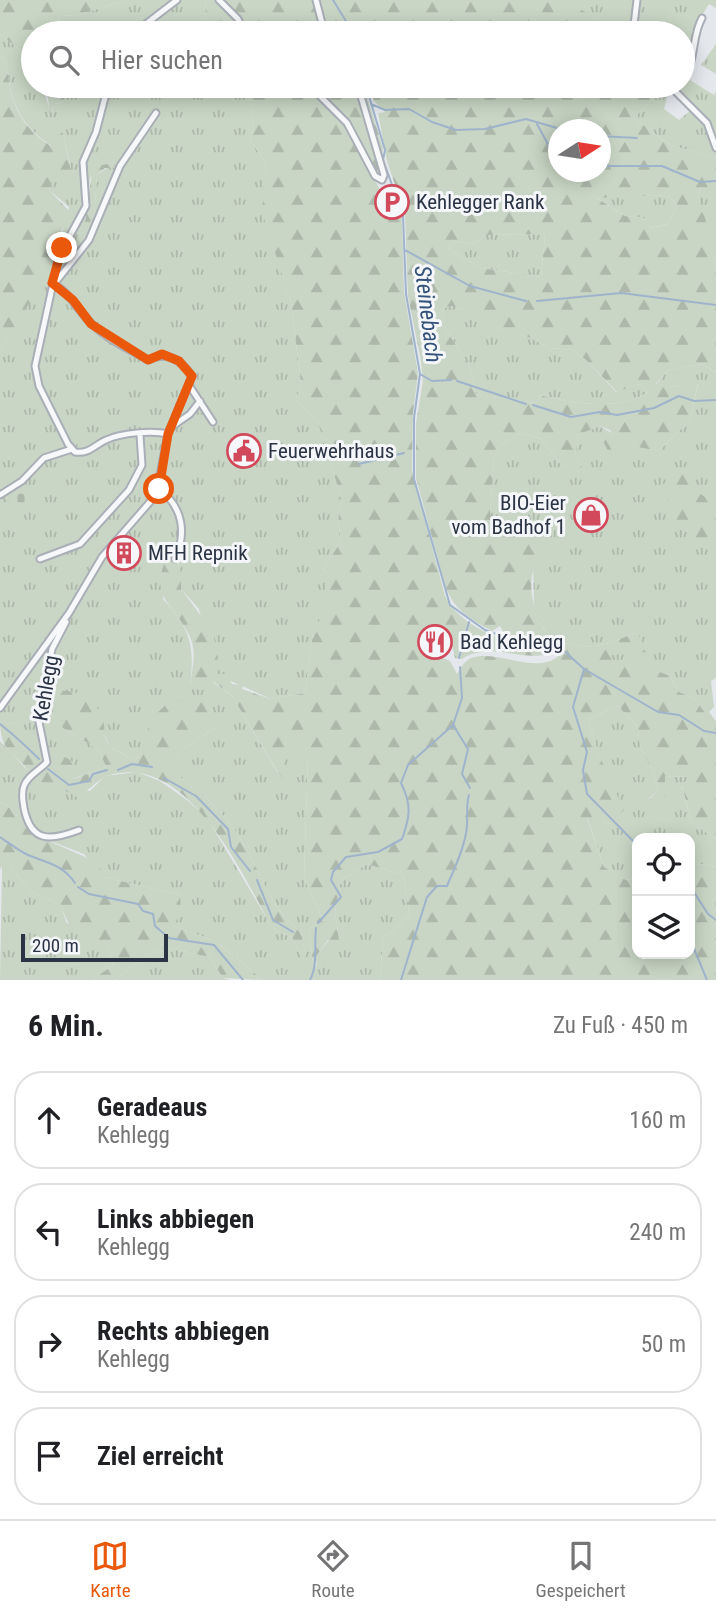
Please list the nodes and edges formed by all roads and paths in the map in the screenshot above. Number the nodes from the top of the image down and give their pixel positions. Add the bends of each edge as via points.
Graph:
1 (177, 0) edge
2 (219, 0) edge
3 (316, 0) edge
4 (637, 0) edge
5 (702, 18) dead end
6 (150, 21) edge
7 (239, 21) edge
8 (323, 21) edge
9 (634, 21) edge
10 (695, 31) edge
11 (105, 98) edge
12 (322, 98) edge
13 (362, 98) edge
14 (683, 98) edge
15 (156, 113) dead end
16 (716, 148) edge
17 (54, 283) junction
18 (189, 385) junction
19 (200, 401) junction
20 (214, 422) dead end
21 (169, 431) junction
22 (140, 435) junction
23 (72, 449) junction
24 (159, 489) junction
25 (0, 495) edge
26 (40, 559) dead end
27 (175, 559) dead end
28 (69, 613) junction
29 (0, 708) edge
30 (79, 830) dead end

1 - 6 street
2 - 7 street
3 - 8 street
4 - 9 street
5 - 10 street
11 - 17 street via 83,162 86,206 62,248
12 - 13 street via 347,123 375,176 382,180
14 - 16 street via 707,123
15 - 17 street via 120,166 89,240
17 - 18 street via 91,324 116,341 148,360 162,354 179,361 192,376
17 - 23 street via 36,376
18 - 19 street
18 - 21 street, Kehlegg
19 - 20 street
19 - 21 street
21 - 22 street
21 - 24 street, Kehlegg
22 - 23 street via 106,440 87,452
22 - 26 street via 142,465 130,490 80,544
23 - 25 street via 44,458
24 - 27 street via 184,531
24 - 28 street, Kehlegg via 102,557
28 - 29 street, Kehlegg
28 - 30 street, Kehlegg via 52,649 48,698 39,722 47,762 26,781 22,799 28,824 42,836 52,838

